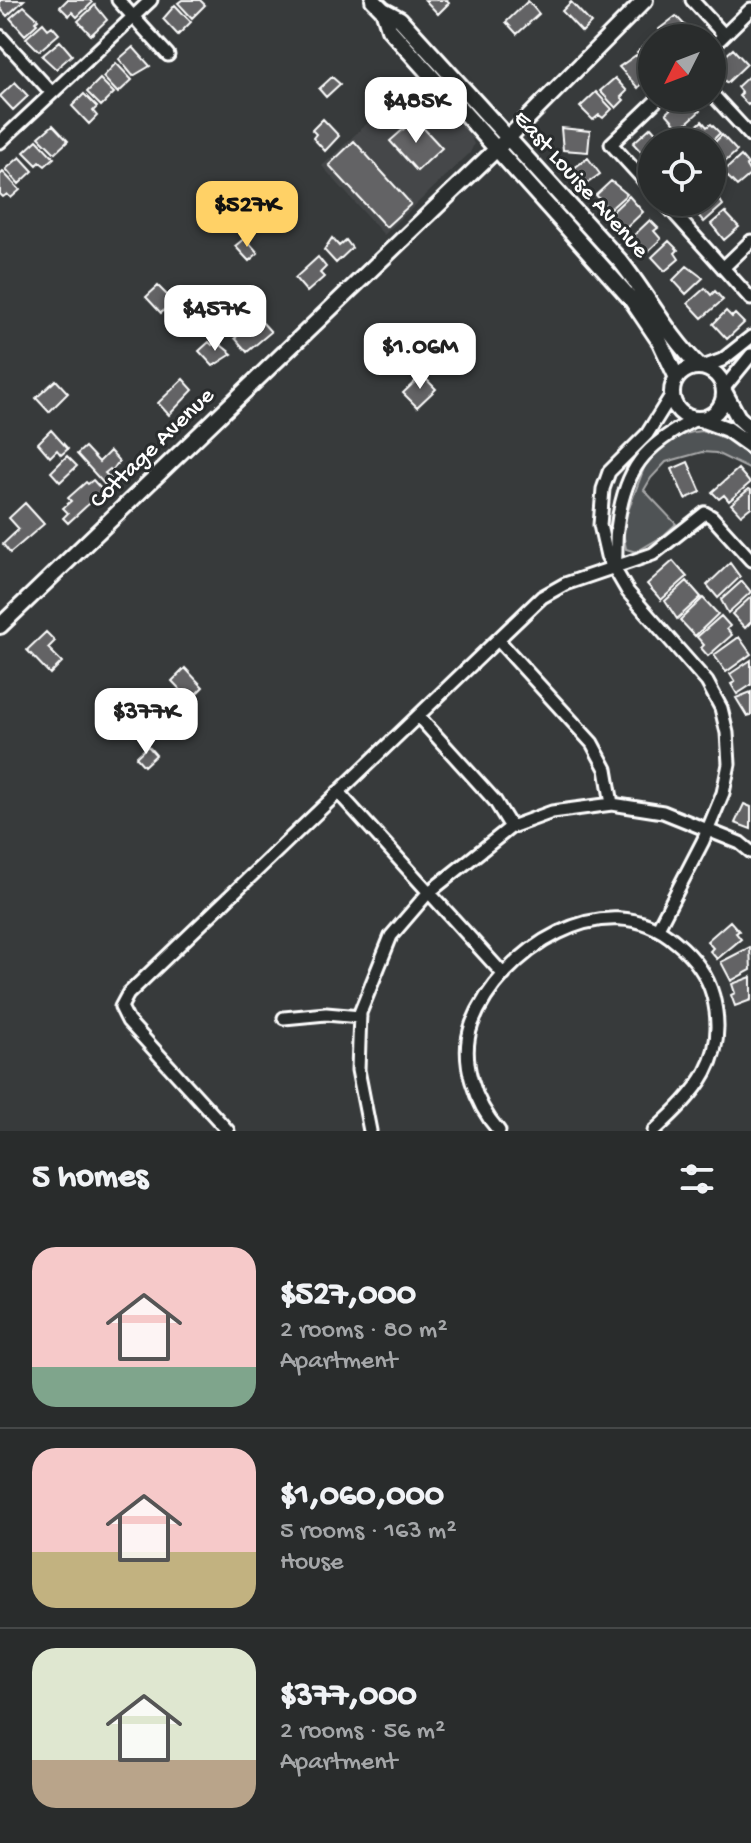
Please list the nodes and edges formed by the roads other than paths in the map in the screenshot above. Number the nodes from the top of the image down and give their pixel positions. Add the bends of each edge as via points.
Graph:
1 (118, 0) edge
2 (151, 0) edge
3 (645, 0) edge
4 (692, 0) edge
5 (378, 5) edge
6 (751, 9) edge
7 (133, 17) junction
8 (714, 24) edge
9 (726, 33) edge
10 (0, 36) edge
11 (168, 55) dead end
12 (52, 93) junction
13 (726, 109) edge
14 (644, 112) edge
15 (751, 136) edge
16 (0, 142) edge
17 (502, 144) junction
18 (638, 174) edge
19 (677, 216) edge
20 (751, 241) edge
21 (723, 268) junction
22 (751, 299) edge
23 (751, 337) edge
24 (751, 355) edge
25 (701, 367) junction
26 (677, 378) junction
27 (724, 390) junction
28 (672, 394) junction
29 (698, 419) junction
30 (751, 429) edge
31 (751, 446) edge
32 (751, 560) edge
33 (615, 566) junction
34 (0, 626) edge
35 (498, 640) junction
36 (418, 716) junction
37 (338, 792) junction
38 (612, 804) junction
39 (511, 827) junction
40 (708, 829) junction
41 (751, 852) edge
42 (428, 893) junction
43 (658, 928) junction
44 (504, 975) junction
45 (360, 1017) junction
46 (284, 1018) dead end
47 (227, 1131) edge
48 (370, 1131) edge
49 (499, 1131) edge
50 (654, 1131) edge

1 - 7 street
2 - 7 street
3 - 17 street, Cottage Avenue
4 - 8 street
5 - 17 street, East Louise Avenue via 389,29
6 - 9 street
7 - 11 street
7 - 12 street
10 - 12 street
12 - 16 street
13 - 15 street
14 - 18 street via 611,144
17 - 25 street, East Louise Avenue via 621,262 675,341
17 - 26 street, East Louise Avenue via 631,299
17 - 34 street, Cottage Avenue
19 - 21 street
20 - 21 street
21 - 22 street
23 - 25 street via 722,360
24 - 27 street
25 - 26 street
25 - 27 street, East Louise Avenue via 717,374
26 - 28 street
27 - 29 street via 716,413
27 - 30 street, East Louise Avenue
28 - 29 street via 682,414
28 - 33 street via 647,434 605,481 600,534
29 - 31 street via 727,429
29 - 33 street via 663,436 638,464 621,506
32 - 33 street via 705,513 653,554
33 - 35 street via 555,590
33 - 40 street via 637,603 707,682 721,708 729,750 727,777
35 - 36 street
35 - 38 street via 592,743 606,769
36 - 37 street
36 - 39 street via 495,801
37 - 42 street
37 - 47 street via 128,994 121,1007
38 - 39 street via 552,812
38 - 40 street via 663,812
39 - 42 street
40 - 41 street
40 - 43 street
42 - 44 street
42 - 45 street via 391,936
43 - 44 street via 618,918 579,923 544,940
43 - 50 street via 701,969 717,1011 717,1035 714,1056 695,1091
44 - 49 street via 485,997 471,1027 469,1058 474,1091
45 - 46 street
45 - 48 street via 358,1070

